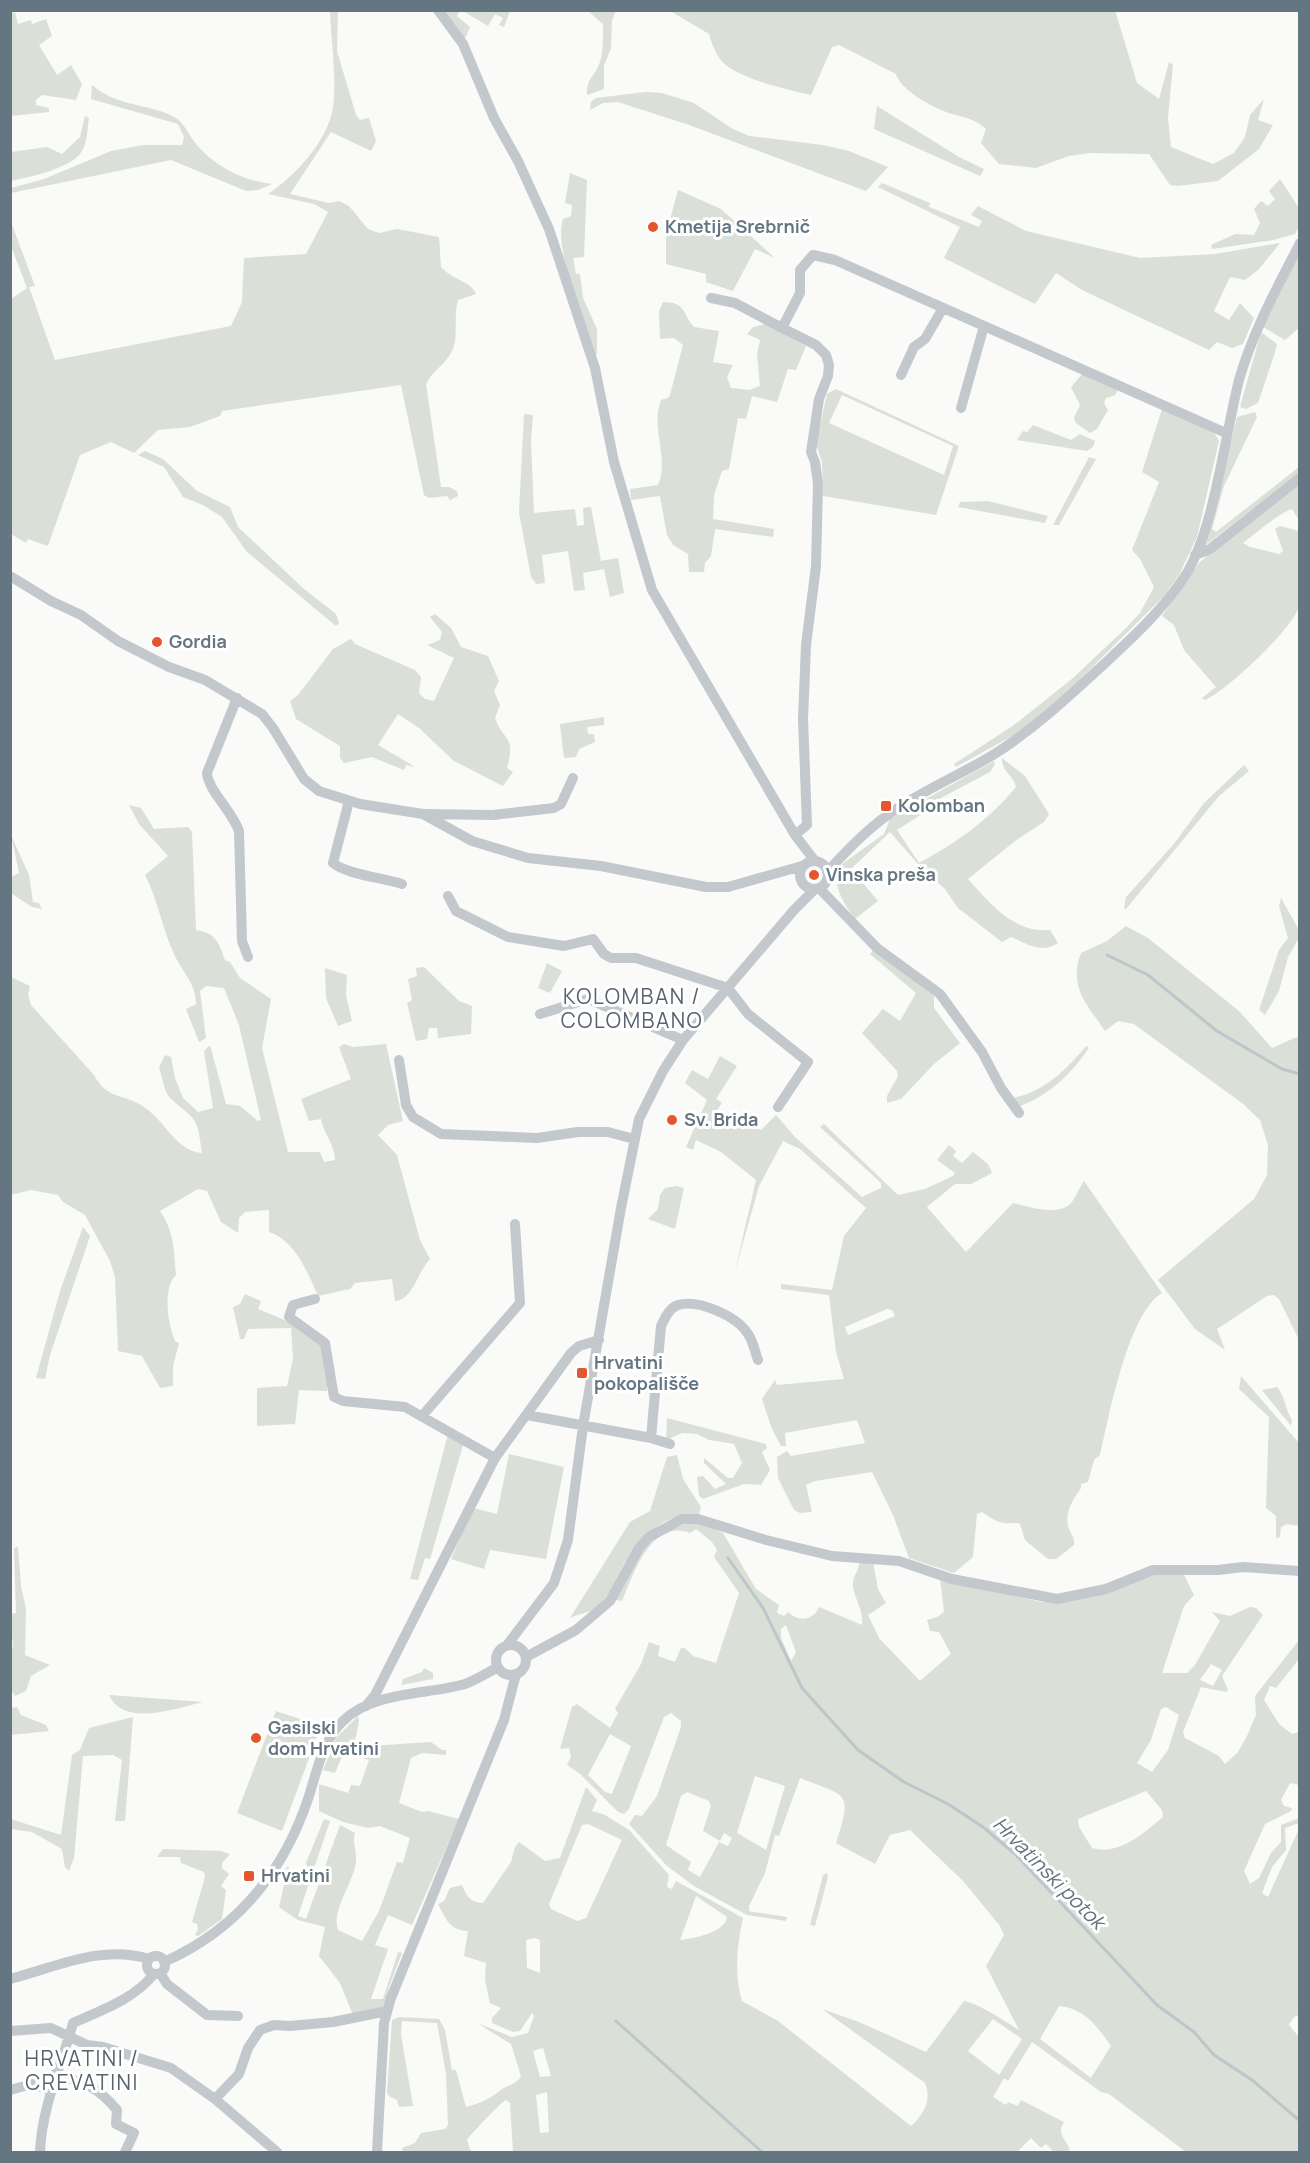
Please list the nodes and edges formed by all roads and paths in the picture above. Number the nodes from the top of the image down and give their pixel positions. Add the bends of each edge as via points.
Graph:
1 (438, 10) edge
2 (1299, 243) edge
3 (711, 298) dead end
4 (943, 308) junction
5 (984, 326) junction
6 (782, 328) junction
7 (901, 375) dead end
8 (961, 408) dead end
9 (1226, 433) junction
10 (1299, 478) edge
11 (1195, 555) junction
12 (10, 576) edge
13 (237, 698) junction
14 (573, 778) dead end
15 (349, 801) junction
16 (423, 814) junction
17 (797, 838) junction
18 (847, 849) junction
19 (816, 861) junction
20 (802, 866) junction
21 (773, 875) junction
22 (801, 882) junction
23 (822, 883) junction
24 (402, 884) dead end
25 (448, 896) dead end
26 (794, 910) junction
27 (248, 957) dead end
28 (728, 988) junction
29 (540, 1014) dead end
30 (683, 1040) junction
31 (399, 1060) dead end
32 (778, 1107) dead end
33 (1019, 1113) dead end
34 (634, 1139) junction
35 (514, 1224) dead end
36 (315, 1299) dead end
37 (598, 1340) junction
38 (758, 1360) dead end
39 (527, 1415) junction
40 (422, 1416) junction
41 (584, 1426) junction
42 (651, 1438) junction
43 (670, 1444) dead end
44 (495, 1458) junction
45 (1299, 1570) edge
46 (520, 1629) junction
47 (508, 1644) junction
48 (524, 1652) junction
49 (506, 1672) junction
50 (364, 1707) junction
51 (149, 1959) junction
52 (160, 1969) junction
53 (10, 1979) edge
54 (387, 2012) junction
55 (238, 2016) dead end
56 (10, 2031) edge
57 (70, 2036) junction
58 (55, 2074) junction
59 (10, 2090) edge
60 (51, 2090) junction
61 (215, 2099) junction
62 (40, 2152) edge
63 (125, 2152) edge
64 (277, 2152) edge
65 (377, 2152) edge

1 - 17 street via 462,44 552,238 595,368 614,462 652,590
2 - 9 street via 1251,343
3 - 6 street via 735,303
4 - 5 street
4 - 6 street via 835,260 813,255 800,270 800,293
4 - 7 street via 926,339 914,347
5 - 8 street
5 - 9 street
6 - 17 street via 816,345 829,365 810,453 818,484 816,566 803,708 807,825
9 - 11 street via 1212,501
10 - 11 street via 1210,549
11 - 18 street via 1179,584 1140,631 1050,713 990,756 901,806
12 - 13 street via 81,615 118,641
13 - 15 street via 262,714 304,779 319,791
13 - 27 street via 207,780 234,816 239,831 242,941
14 - 16 street via 561,804 554,808 493,815
15 - 16 street
15 - 24 street via 333,863 342,870
16 - 21 street via 472,841 528,858 601,866 706,887 728,887
17 - 19 street
17 - 20 street
18 - 19 street
18 - 23 street
19 - 20 street
19 - 23 street via 824,865
20 - 21 street
20 - 22 street
21 - 22 street
22 - 23 street
22 - 26 street
23 - 26 street
23 - 33 street via 850,921 877,948 940,994
25 - 28 street via 456,911 508,937 564,946 593,939 611,957 636,958
26 - 28 street
28 - 30 street
28 - 32 street via 748,1014 808,1062
29 - 30 street via 588,999
30 - 34 street via 639,1119
31 - 34 street via 406,1105 413,1117 441,1134 537,1138 598,1132
34 - 37 street
35 - 40 street via 520,1302
36 - 40 street via 292,1305 289,1317 325,1343 334,1397 405,1407
37 - 39 street via 571,1353
37 - 41 street
38 - 42 street via 748,1332 721,1312 696,1304 677,1305 661,1326
39 - 41 street
39 - 44 street
40 - 44 street
41 - 42 street
41 - 46 street via 561,1565 554,1583
42 - 43 street
44 - 50 street via 375,1695
45 - 48 street via 1153,1570 1106,1589 1057,1599 962,1581 899,1562 832,1556 698,1519 682,1519 649,1537 610,1601 576,1630
46 - 47 street
46 - 48 street
47 - 48 street
47 - 49 street via 497,1653
48 - 49 street via 525,1667
49 - 50 street
49 - 54 street via 511,1691 504,1720
50 - 52 street via 344,1719 331,1736 289,1845 262,1889 239,1915
51 - 52 street via 147,1967
51 - 52 street via 157,1956
51 - 53 street via 130,1953 99,1954
52 - 55 street via 167,1984 207,2015
52 - 57 street via 124,2000 73,2023
54 - 61 street via 260,2030 248,2048 239,2074
54 - 65 street
56 - 57 street via 51,2028
57 - 58 street
57 - 61 street via 87,2045 171,2068
58 - 60 street
58 - 63 street via 90,2084 117,2110 116,2124 134,2133
59 - 60 street via 32,2084
60 - 62 street via 41,2128
61 - 64 street

